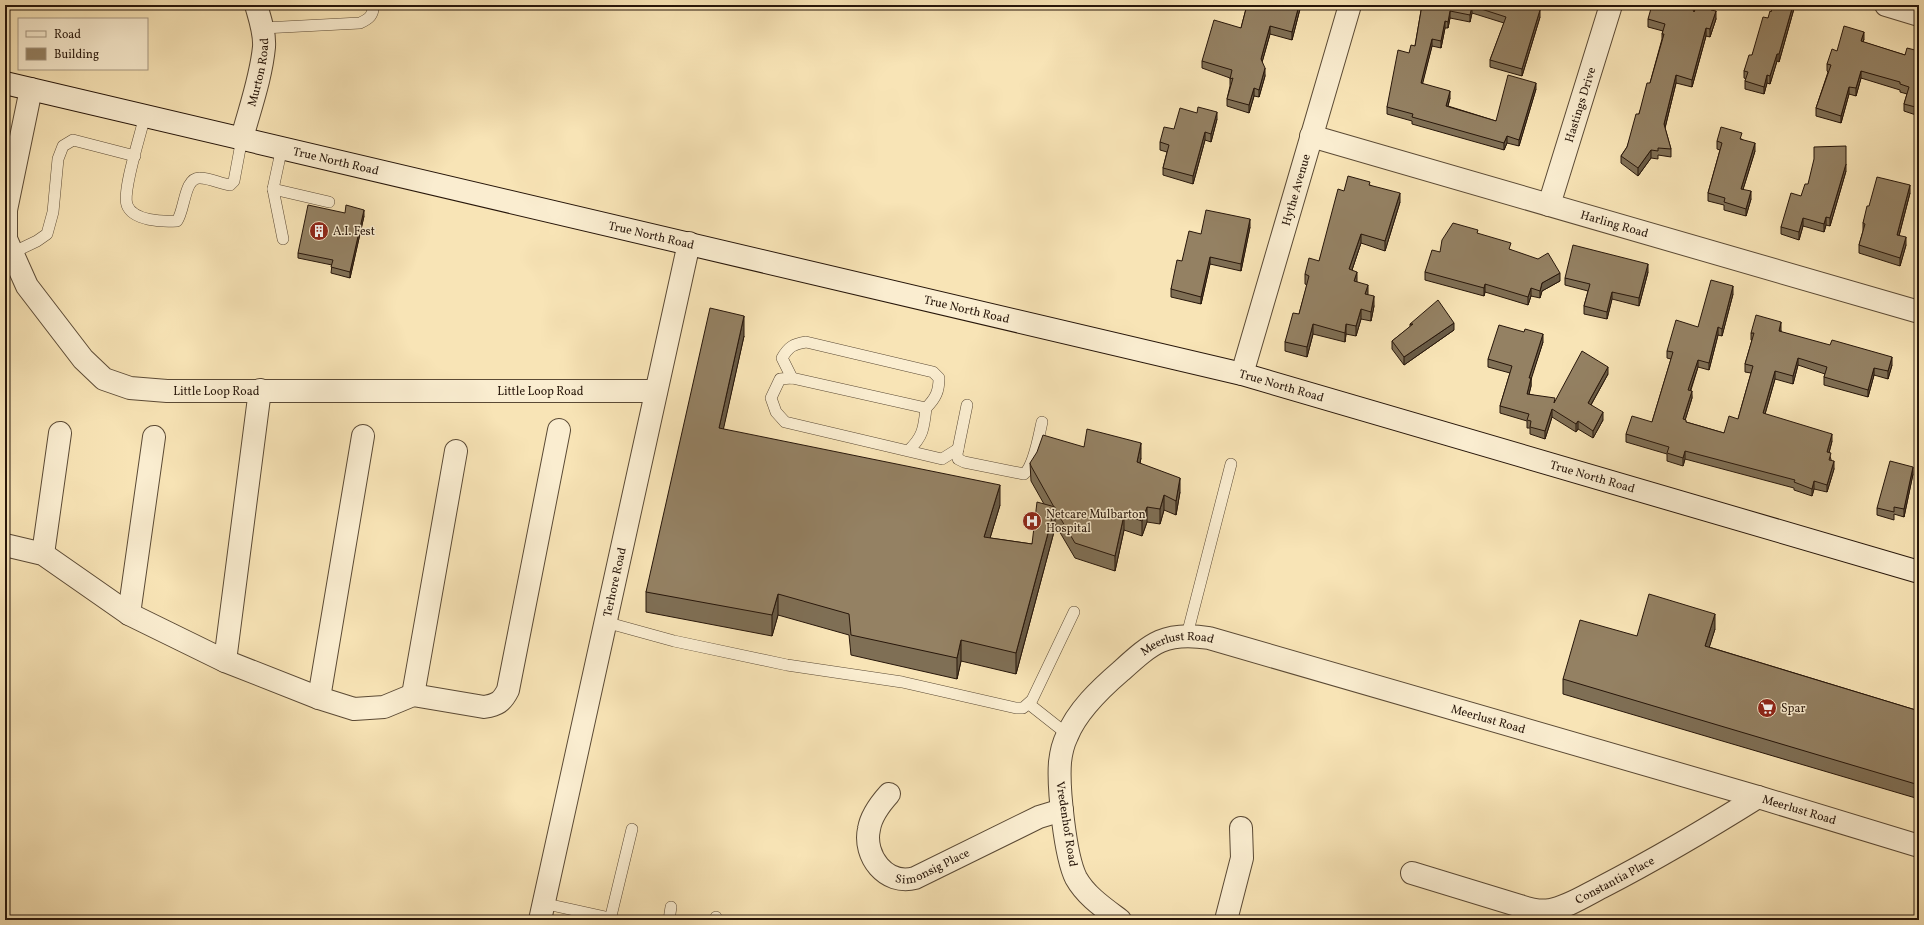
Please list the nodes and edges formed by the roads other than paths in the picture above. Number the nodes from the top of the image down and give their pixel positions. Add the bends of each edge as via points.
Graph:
1 (256, 5) edge
2 (373, 5) edge
3 (1350, 5) edge
4 (1611, 5) edge
5 (1886, 5) edge
6 (1919, 15) edge
7 (263, 28) junction
8 (5, 83) edge
9 (31, 89) junction
10 (145, 116) junction
11 (1311, 136) junction
12 (242, 138) junction
13 (282, 147) junction
14 (135, 156) junction
15 (273, 189) junction
16 (329, 202) dead end
17 (1549, 205) junction
18 (283, 239) dead end
19 (689, 243) junction
20 (12, 253) junction
21 (1919, 312) edge
22 (1242, 374) junction
23 (792, 378) junction
24 (260, 390) junction
25 (656, 392) junction
26 (967, 405) dead end
27 (926, 408) junction
28 (1042, 422) dead end
29 (559, 430) dead end
30 (60, 433) dead end
31 (363, 436) dead end
32 (154, 437) dead end
33 (958, 449) junction
34 (456, 451) dead end
35 (908, 451) junction
36 (1231, 464) dead end
37 (5, 545) edge
38 (43, 554) junction
39 (1919, 572) edge
40 (1074, 612) dead end
41 (129, 614) junction
42 (605, 622) junction
43 (1187, 635) junction
44 (225, 661) junction
45 (412, 695) junction
46 (319, 698) junction
47 (1029, 704) junction
48 (1080, 713) joint
49 (1067, 734) junction
50 (889, 794) dead end
51 (1758, 797) junction
52 (1062, 810) junction
53 (1241, 828) dead end
54 (632, 829) dead end
55 (1919, 846) edge
56 (1412, 874) dead end
57 (671, 907) dead end
58 (541, 912) edge
59 (610, 919) edge
60 (669, 920) edge
61 (1120, 920) edge
62 (1226, 920) edge

1 - 7 street, Murton Road
2 - 7 lane via 374,12 368,20 360,23
3 - 11 street, Hythe Avenue
4 - 17 street, Hastings Drive
5 - 6 street
7 - 12 street, Murton Road via 264,47
8 - 9 street, True North Road
9 - 10 street, True North Road
9 - 20 street, Little Loop Road via 6,210 6,239
10 - 12 street, True North Road
10 - 14 lane
11 - 17 street, Harling Road
11 - 22 street, Hythe Avenue
12 - 13 street, True North Road
12 - 14 lane via 234,181 230,186 200,178 194,179 188,185 181,215 177,221 140,217 128,206 125,191
13 - 15 lane
13 - 19 street, True North Road
14 - 20 lane via 73,140 63,146 58,159 54,212 47,234
15 - 16 lane
15 - 18 lane
17 - 21 street, Harling Road
19 - 22 street, True North Road
19 - 25 street, Terhore Road
20 - 24 street, Little Loop Road via 26,286 83,359 104,379 130,388 167,391
22 - 39 street, True North Road
23 - 27 lane
23 - 27 lane via 782,358 788,348 806,342 932,372 938,378 939,388 935,399
23 - 35 lane via 780,379 771,398 776,412 785,422
24 - 25 street, Little Loop Road
24 - 44 street
25 - 42 street, Terhore Road
26 - 33 lane
27 - 35 lane via 922,434
28 - 33 lane via 1032,459 1027,472 1022,474 960,461 957,456
29 - 45 street via 508,690 503,700 495,706 484,707
30 - 38 street
31 - 46 street
32 - 41 street
33 - 35 lane via 942,458
34 - 45 street
36 - 43 lane
37 - 38 street
38 - 41 street
40 - 47 lane
41 - 44 street
42 - 47 lane via 674,641 787,665 902,682 1016,708
42 - 58 street, Terhore Road
43 - 48 street, Meerlust Road via 1170,638 1147,648 1116,674
43 - 51 street, Meerlust Road via 1209,638
44 - 46 street
45 - 46 street via 384,707 354,709
47 - 49 lane
48 - 49 street, Vredenhof Road
49 - 52 street, Vredenhof Road via 1060,760
50 - 52 street, Simonsig Place via 881,803 869,828 868,844 872,859 881,870 901,879 915,878 1039,817
51 - 55 street, Meerlust Road
51 - 56 street, Constantia Place via 1621,877 1550,910 1531,909
52 - 61 street, Vredenhof Road via 1070,861 1076,878 1088,894
53 - 62 street via 1242,858
54 - 59 lane
57 - 60 lane
58 - 59 lane

